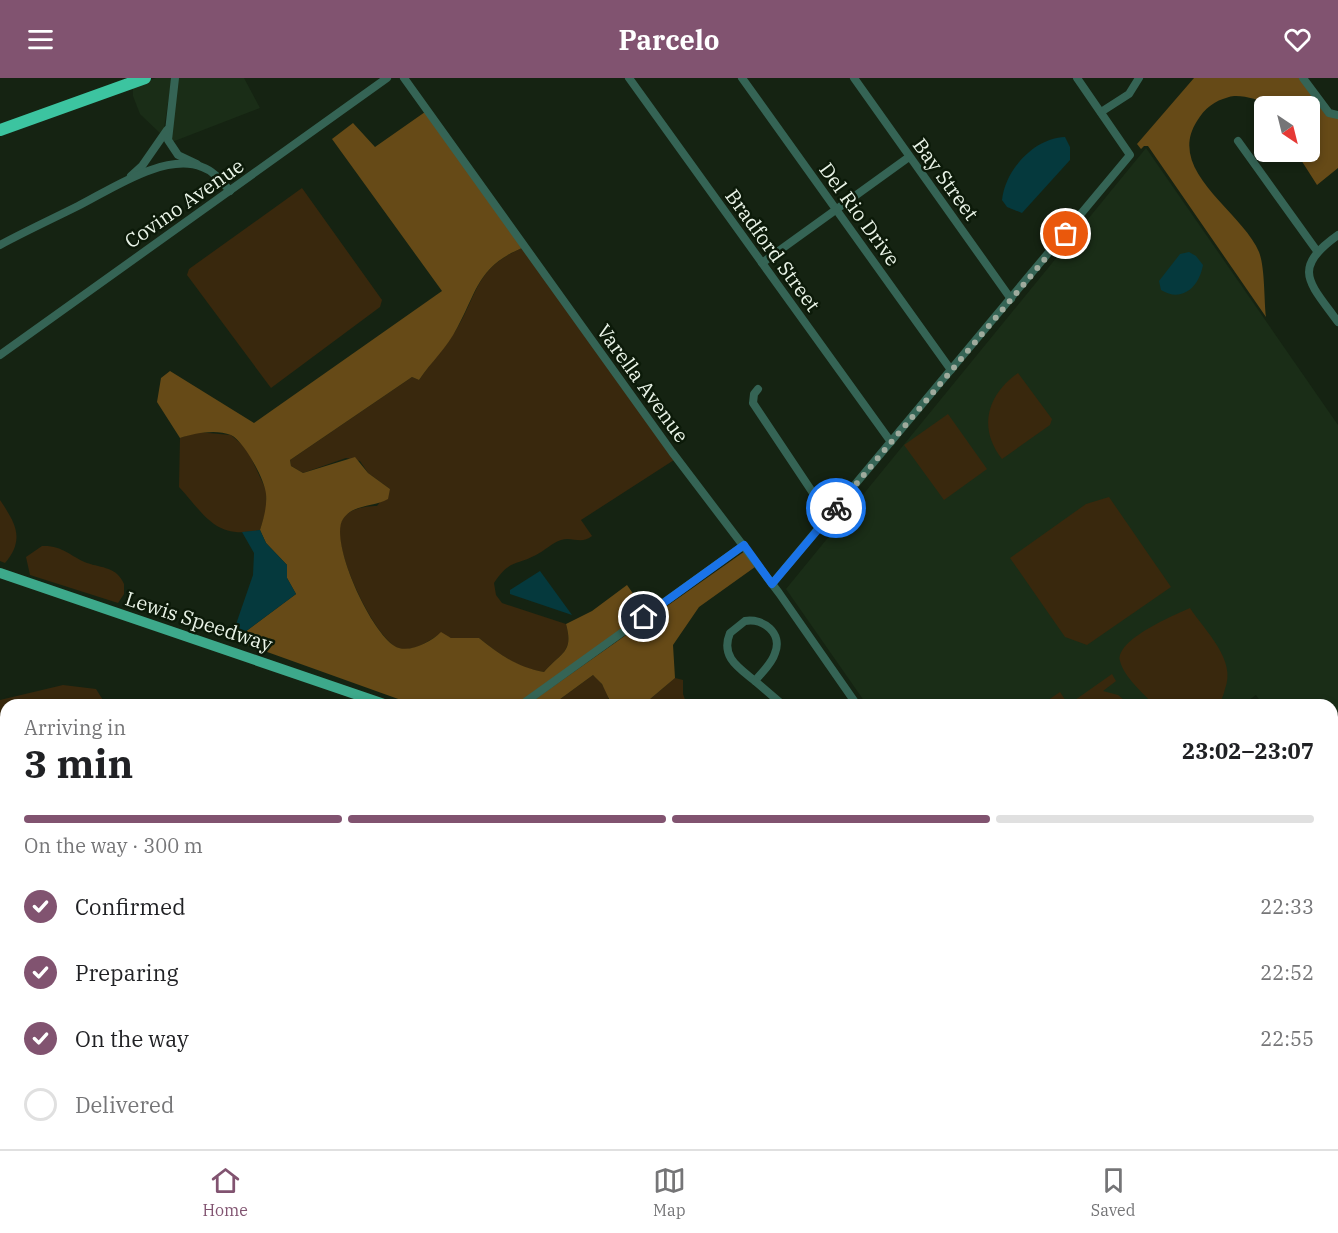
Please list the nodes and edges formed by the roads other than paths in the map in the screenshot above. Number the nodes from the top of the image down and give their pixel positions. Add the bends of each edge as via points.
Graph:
1 (145, 78) edge
2 (175, 78) edge
3 (387, 78) edge
4 (404, 78) edge
5 (629, 78) edge
6 (742, 78) edge
7 (1077, 78) edge
8 (1139, 78) edge
9 (1303, 78) edge
10 (859, 80) edge
11 (1101, 112) junction
12 (1338, 115) edge
13 (168, 129) junction
14 (0, 130) edge
15 (1238, 141) dead end
16 (909, 157) junction
17 (202, 166) junction
18 (126, 180) junction
19 (230, 191) junction
20 (836, 209) junction
21 (1338, 235) edge
22 (0, 245) edge
23 (1317, 251) junction
24 (762, 264) junction
25 (1011, 299) junction
26 (1338, 322) edge
27 (0, 355) edge
28 (951, 370) junction
29 (758, 389) dead end
30 (891, 442) junction
31 (829, 517) junction
32 (744, 545) junction
33 (0, 573) edge
34 (772, 584) junction
35 (755, 681) junction
36 (369, 699) edge
37 (529, 699) edge
38 (776, 699) edge
39 (853, 699) edge

1 - 14 highway
2 - 13 street
3 - 19 street, Covino Avenue
4 - 32 street, Varella Avenue via 672,452
5 - 24 street, Bradford Street
6 - 20 street, Del Rio Drive
7 - 11 street
8 - 11 street via 1129,94
9 - 12 street via 1329,113
10 - 16 street, Bay Street
11 - 25 street via 1130,155
13 - 17 street via 168,140 176,153
13 - 18 street via 142,166
15 - 23 street
16 - 20 street
16 - 25 street, Bay Street
17 - 18 street via 179,165
17 - 19 street
18 - 22 street
19 - 27 street, Covino Avenue
20 - 24 street
20 - 28 street, Del Rio Drive
21 - 23 street
23 - 26 street via 1308,272
24 - 30 street, Bradford Street
25 - 28 street
28 - 30 street
29 - 31 street via 753,403
30 - 31 street
31 - 34 street
32 - 34 street, Varella Avenue
32 - 37 street
33 - 36 main road, Lewis Speedway
34 - 39 street, Varella Avenue
35 - 35 street via 733,663 727,646 734,628 750,620 768,626 777,641 776,653
35 - 38 street

